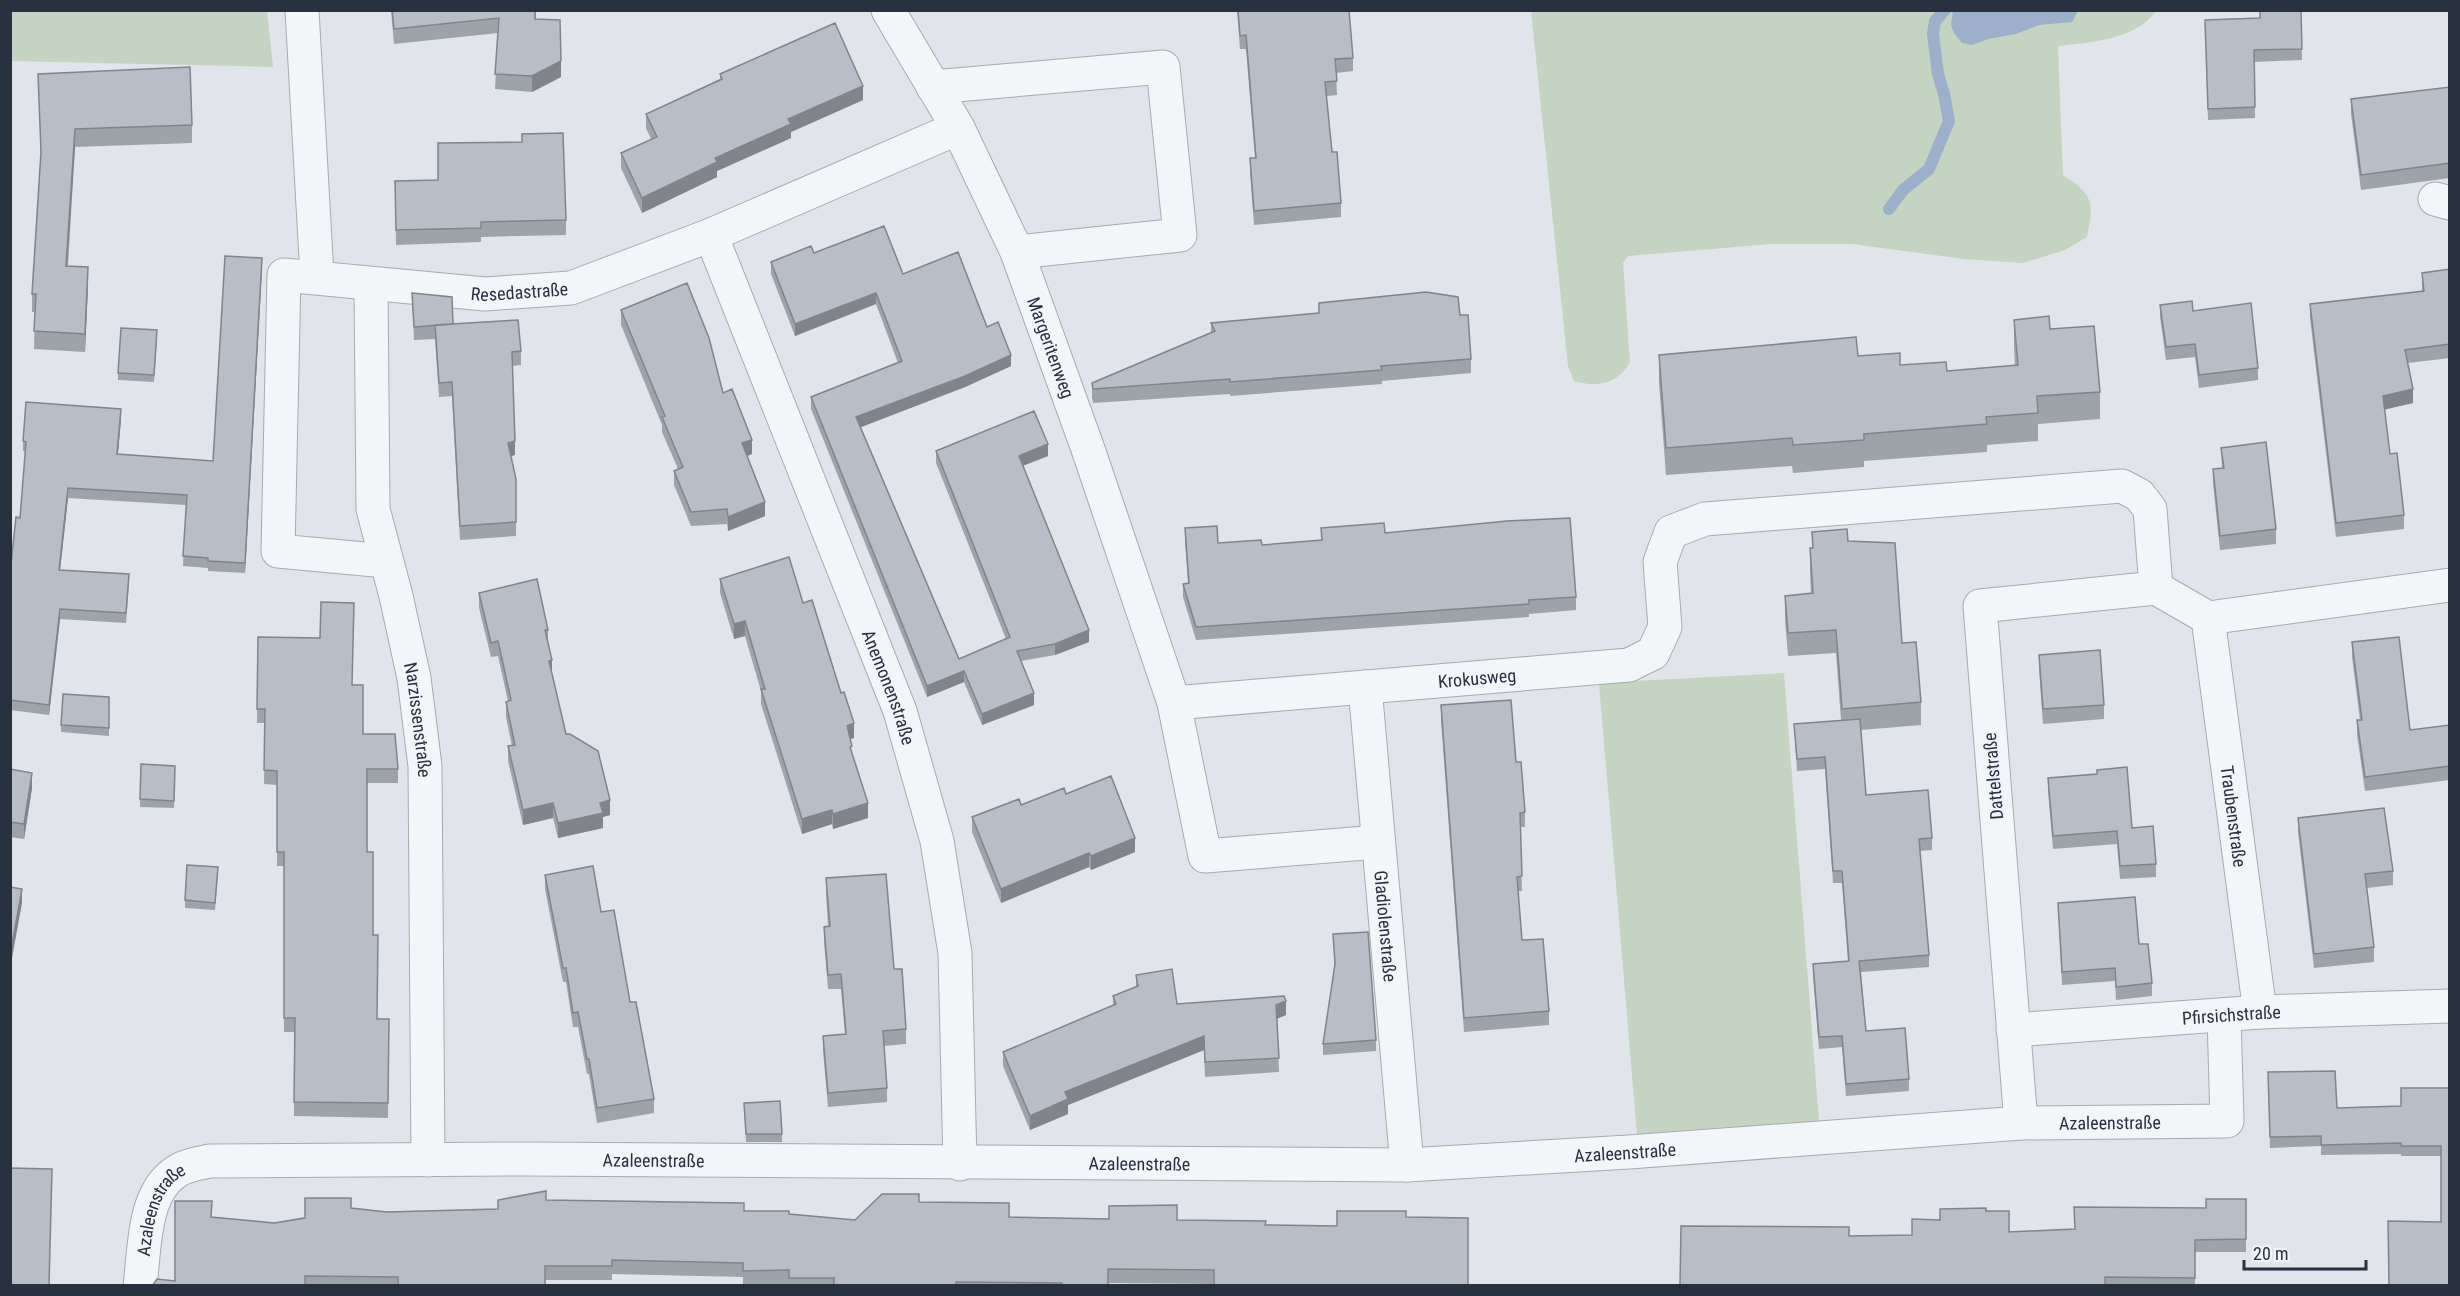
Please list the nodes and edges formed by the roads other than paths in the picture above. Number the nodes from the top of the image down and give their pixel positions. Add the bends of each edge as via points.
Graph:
1 (302, 10) edge
2 (888, 10) edge
3 (933, 87) junction
4 (958, 128) junction
5 (711, 235) junction
6 (1017, 252) junction
7 (317, 276) junction
8 (371, 284) junction
9 (386, 561) junction
10 (2450, 585) edge
11 (2156, 588) junction
12 (2208, 618) junction
13 (1365, 687) junction
14 (1174, 703) junction
15 (1378, 842) junction
16 (2450, 1006) edge
17 (2260, 1012) junction
18 (2224, 1015) junction
19 (2013, 1030) junction
20 (2021, 1123) junction
21 (428, 1160) junction
22 (960, 1164) junction
23 (1407, 1165) junction
24 (140, 1286) edge

1 - 7 street
2 - 3 street, Margeritenweg
3 - 4 street, Margeritenweg
3 - 6 street via 1163,67 1180,235
4 - 5 street, Resedastraße
4 - 6 street, Margeritenweg
5 - 8 street, Resedastraße via 571,288 484,294
5 - 22 street, Anemonenstraße via 900,711 937,841 955,953
6 - 14 street, Margeritenweg
7 - 8 street, Resedastraße
7 - 9 street, Resedastraße via 284,275 278,551
8 - 9 street, Narzissenstraße via 373,509
9 - 21 street, Narzissenstraße via 414,678 425,766
10 - 12 street
11 - 12 street
11 - 13 street, Krokusweg via 2150,509 2139,495 2122,486 1705,519 1671,532 1660,562 1665,627 1653,653 1629,665
11 - 19 street, Dattelstraße via 1980,606
12 - 17 street, Traubenstraße
13 - 14 street, Krokusweg
13 - 15 street, Gladiolenstraße
14 - 15 street, Margeritenweg via 1205,856
15 - 23 street, Gladiolenstraße
16 - 17 street, Pfirsichstraße
17 - 18 street, Pfirsichstraße
18 - 19 street, Pfirsichstraße
18 - 20 street, Azaleenstraße via 2227,1120
19 - 20 street, Dattelstraße
20 - 23 street, Azaleenstraße
21 - 22 street, Azaleenstraße
21 - 24 street, Azaleenstraße via 210,1161 179,1170 158,1188 148,1217
22 - 23 street, Azaleenstraße

